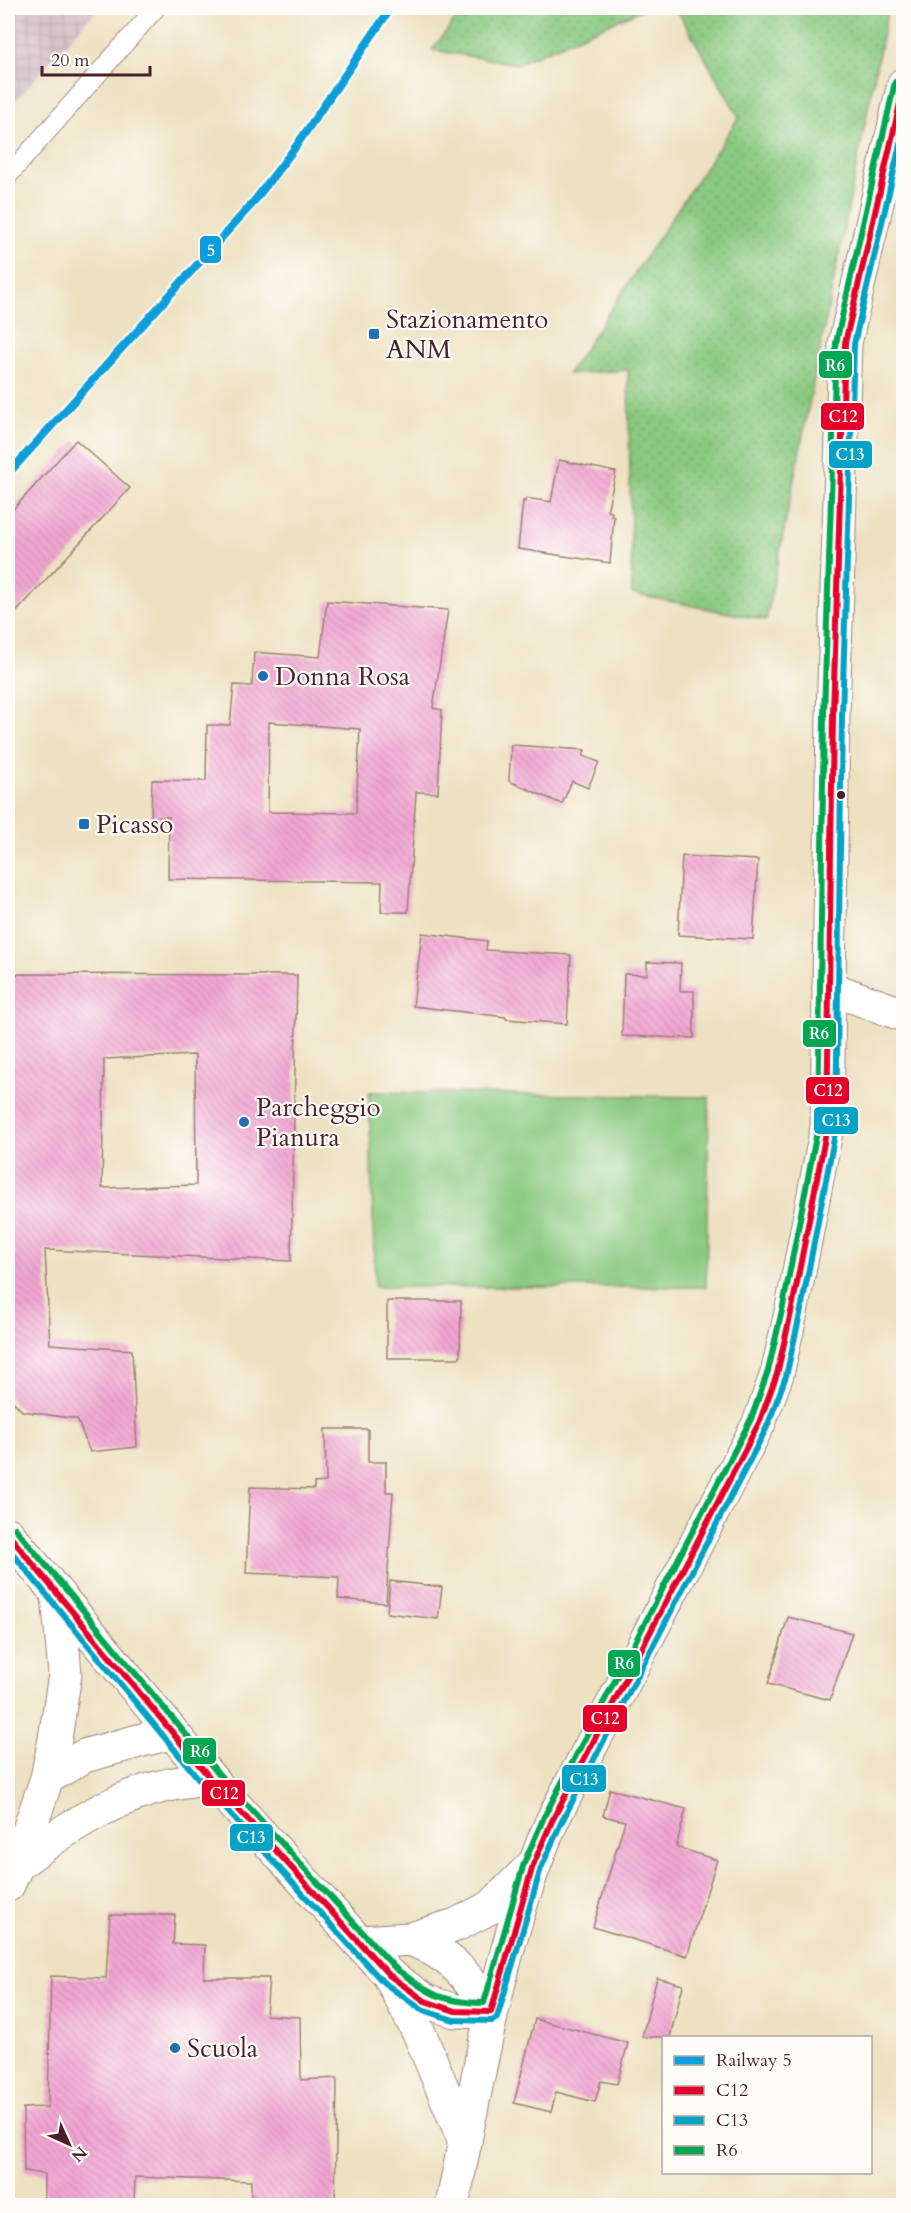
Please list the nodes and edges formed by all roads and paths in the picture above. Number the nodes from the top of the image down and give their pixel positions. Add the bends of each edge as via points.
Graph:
1 (156, 8) edge
2 (903, 84) edge
3 (8, 176) edge
4 (829, 988) junction
5 (897, 1008) edge
6 (8, 1534) edge
7 (58, 1595) junction
8 (172, 1732) junction
9 (47, 1778) junction
10 (210, 1778) junction
11 (533, 1865) junction
12 (12, 1875) edge
13 (411, 1940) junction
14 (359, 1941) junction
15 (389, 1975) junction
16 (492, 2012) junction
17 (465, 2142) junction
18 (452, 2205) edge

1 - 3 lane
2 - 4 street via 845,343
4 - 5 street
4 - 11 street via 827,1127 777,1374 759,1423 552,1821
6 - 7 street
7 - 8 street
7 - 9 street via 65,1674
8 - 9 street via 84,1756
8 - 10 street
9 - 12 street
10 - 12 street via 158,1787 73,1824
10 - 14 street
11 - 13 street via 491,1907 456,1925
11 - 16 street
13 - 14 street
13 - 16 street via 449,1959
14 - 15 street
15 - 16 street via 425,2001 455,2011
15 - 17 street via 420,2035
16 - 17 street
17 - 18 street

